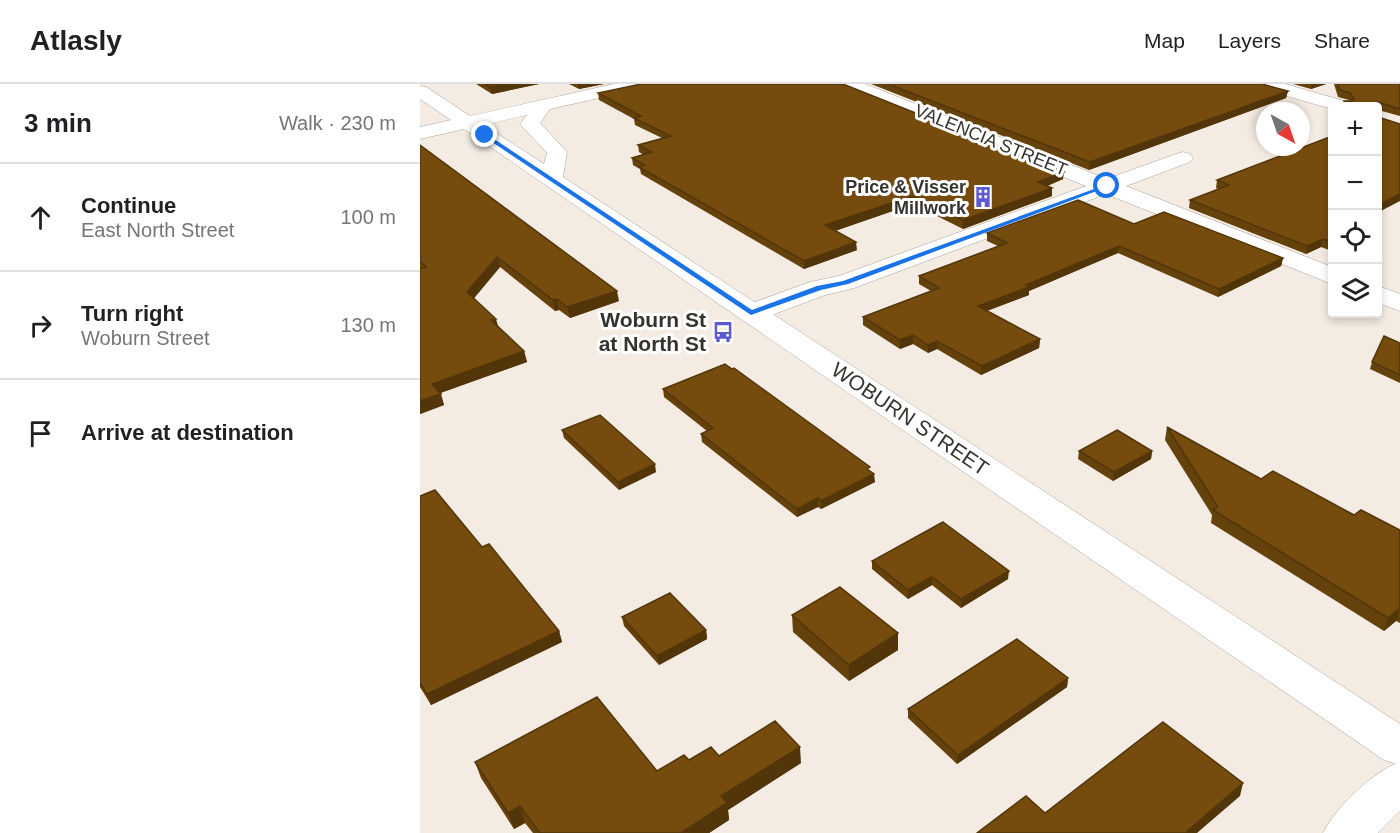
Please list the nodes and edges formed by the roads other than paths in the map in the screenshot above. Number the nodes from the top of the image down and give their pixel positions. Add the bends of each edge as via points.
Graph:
1 (638, 84) edge
2 (849, 84) edge
3 (1265, 84) edge
4 (420, 91) edge
5 (1328, 102) edge
6 (543, 105) junction
7 (467, 123) junction
8 (420, 134) edge
9 (1183, 158) dead end
10 (552, 180) junction
11 (1107, 186) junction
12 (1328, 274) edge
13 (1382, 296) edge
14 (1400, 303) edge
15 (751, 313) junction
16 (1400, 747) edge
17 (1400, 781) edge
18 (1347, 833) edge

1 - 6 main road
2 - 11 main road, VALENCIA STREET
3 - 5 main road
4 - 7 main road, WOBURN STREET
6 - 7 main road
6 - 10 main road via 530,124 557,152
7 - 8 main road
7 - 10 main road, WOBURN STREET
9 - 11 main road
10 - 15 main road, WOBURN STREET
11 - 12 main road, VALENCIA STREET
11 - 15 main road via 845,283 819,288
13 - 14 main road
15 - 16 main road, WOBURN STREET
17 - 18 main road

